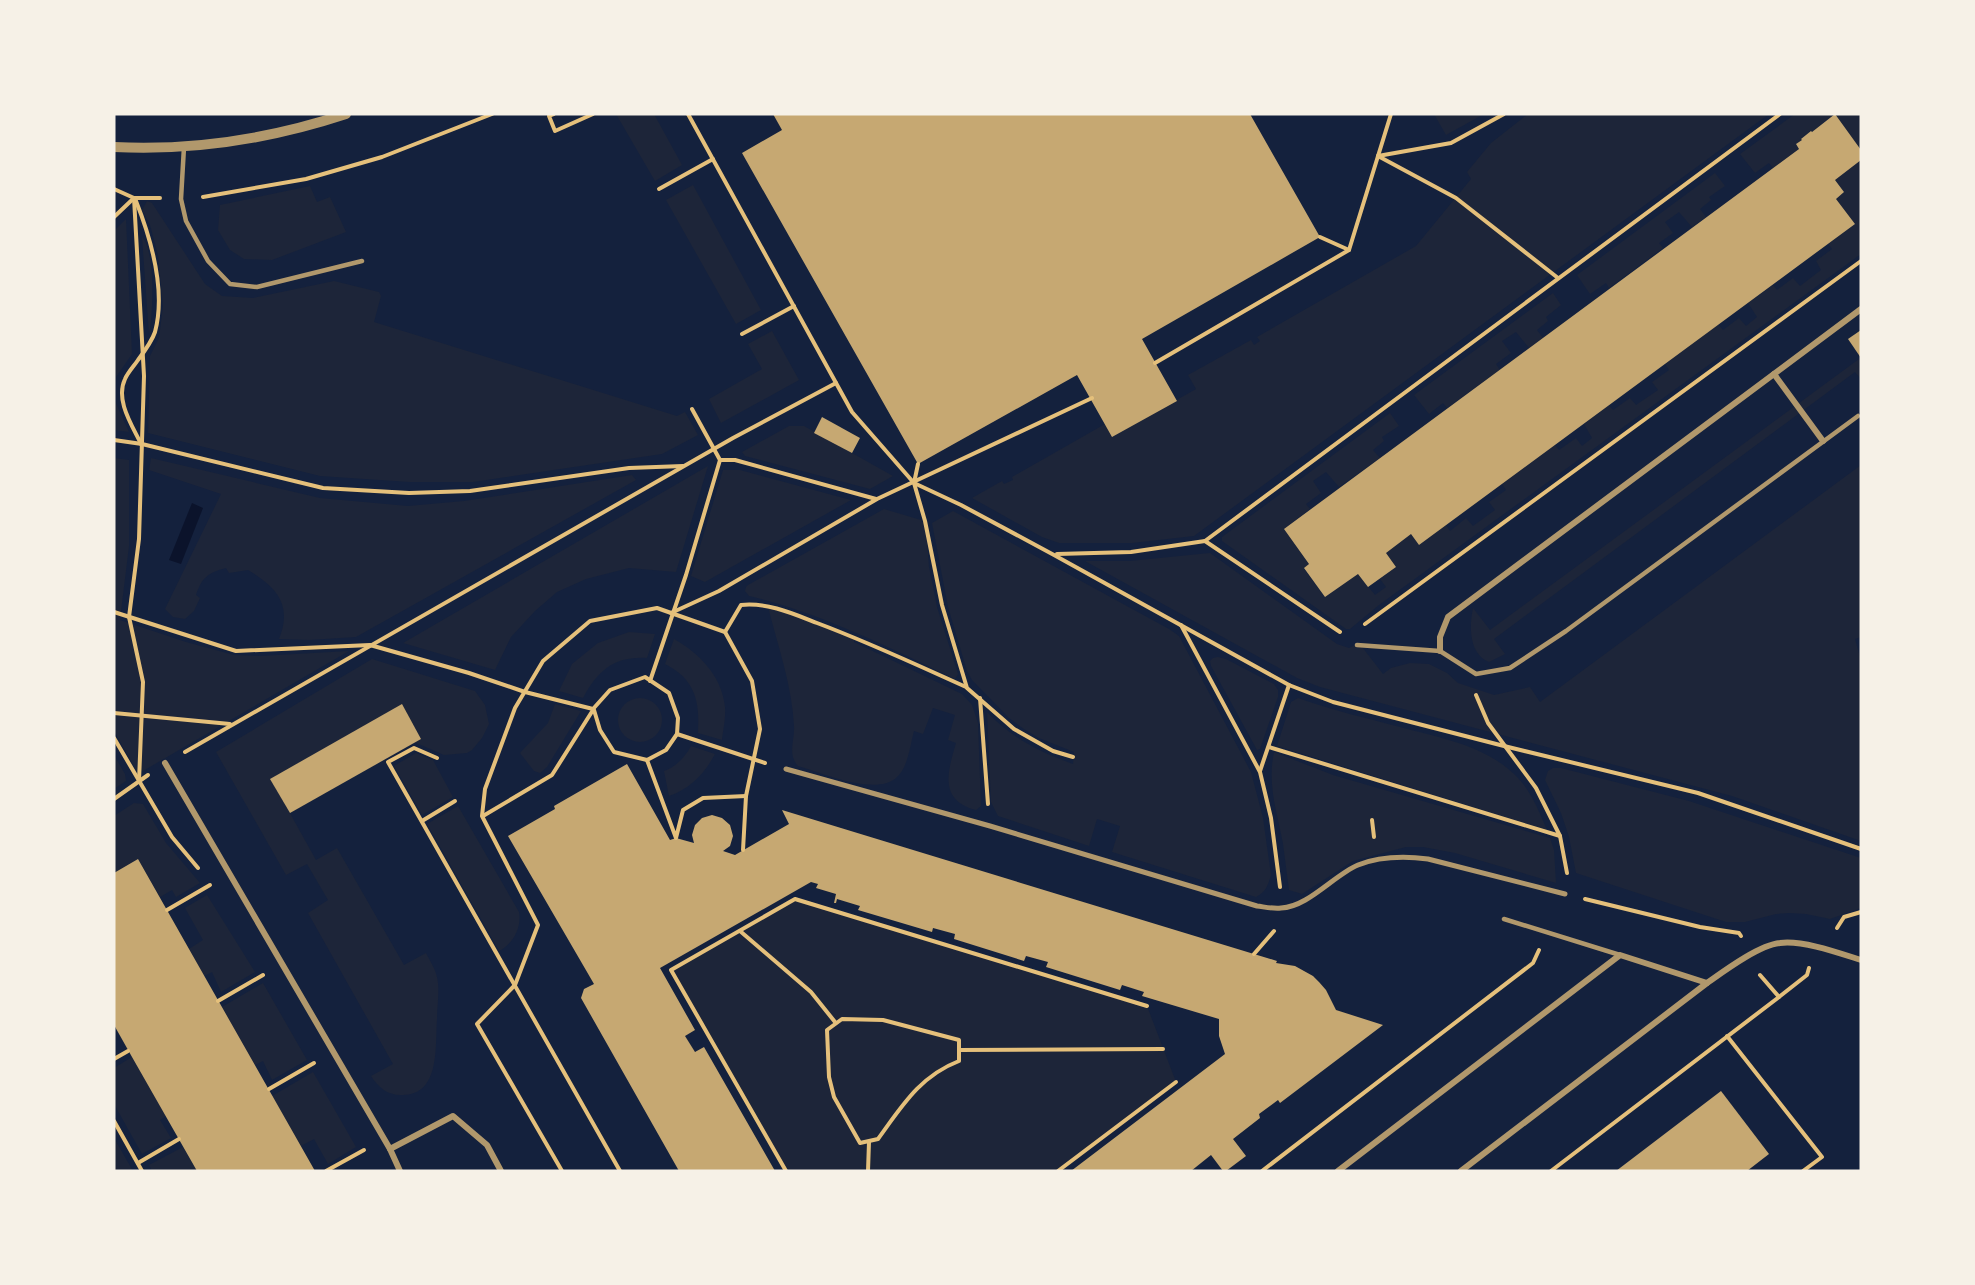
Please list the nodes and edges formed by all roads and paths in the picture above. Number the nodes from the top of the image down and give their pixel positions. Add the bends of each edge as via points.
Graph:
1 (345, 114) edge
2 (492, 114) edge
3 (554, 114) edge
4 (593, 114) edge
5 (688, 114) edge
6 (1391, 114) edge
7 (1503, 114) edge
8 (1780, 114) edge
9 (114, 147) edge
10 (184, 147) junction
11 (1378, 156) junction
12 (713, 159) junction
13 (114, 189) edge
14 (659, 189) dead end
15 (134, 198) junction
16 (181, 199) junction
17 (114, 217) edge
18 (1320, 237) dead end
19 (1349, 250) junction
20 (362, 261) dead end
21 (1861, 261) edge
22 (1558, 278) junction
23 (794, 306) junction
24 (1861, 309) edge
25 (742, 334) dead end
26 (143, 354) junction
27 (1155, 363) dead end
28 (1774, 374) junction
29 (836, 382) junction
30 (1092, 398) dead end
31 (692, 409) dead end
32 (1858, 416) dead end
33 (114, 440) edge
34 (1823, 441) junction
35 (142, 444) junction
36 (714, 449) junction
37 (720, 460) junction
38 (918, 464) dead end
39 (684, 466) junction
40 (914, 483) junction
41 (877, 499) junction
42 (1205, 541) junction
43 (1054, 555) junction
44 (114, 612) edge
45 (671, 613) junction
46 (129, 617) junction
47 (1181, 625) junction
48 (725, 632) junction
49 (1348, 637) junction
50 (370, 645) junction
51 (1357, 645) joint
52 (1440, 651) junction
53 (650, 681) junction
54 (1289, 685) junction
55 (967, 688) junction
56 (525, 692) junction
57 (980, 698) junction
58 (1478, 703) dead end
59 (593, 710) junction
60 (114, 714) edge
61 (142, 717) junction
62 (231, 724) junction
63 (677, 734) junction
64 (114, 738) edge
65 (1504, 746) junction
66 (1269, 747) junction
67 (1073, 757) dead end
68 (437, 759) dead end
69 (647, 760) junction
70 (753, 760) junction
71 (165, 763) junction
72 (786, 769) joint
73 (1260, 772) junction
74 (139, 782) junction
75 (746, 796) junction
76 (114, 799) edge
77 (455, 801) dead end
78 (482, 816) junction
79 (422, 821) junction
80 (990, 826) junction
81 (1560, 836) junction
82 (1861, 849) edge
83 (743, 850) dead end
84 (213, 883) dead end
85 (1565, 894) joint
86 (1282, 908) junction
87 (167, 910) dead end
88 (1861, 912) edge
89 (1504, 919) dead end
90 (1836, 927) junction
91 (1844, 930) dead end
92 (740, 931) junction
93 (1819, 947) junction
94 (1620, 955) junction
95 (1861, 960) edge
96 (264, 974) dead end
97 (1707, 983) junction
98 (514, 985) junction
99 (218, 1001) dead end
100 (1147, 1006) dead end
101 (835, 1022) junction
102 (1726, 1036) junction
103 (1163, 1049) dead end
104 (959, 1050) junction
105 (128, 1051) dead end
106 (114, 1059) edge
107 (315, 1063) dead end
108 (1176, 1082) dead end
109 (269, 1089) dead end
110 (114, 1121) edge
111 (179, 1140) dead end
112 (869, 1142) junction
113 (390, 1149) junction
114 (364, 1150) dead end
115 (138, 1163) junction
116 (142, 1171) edge
117 (326, 1171) edge
118 (400, 1171) edge
119 (501, 1171) edge
120 (562, 1171) edge
121 (620, 1171) edge
122 (786, 1171) edge
123 (868, 1171) edge
124 (1058, 1171) edge
125 (1338, 1171) edge
126 (1461, 1171) edge
127 (1551, 1171) edge
128 (1803, 1171) edge

1 - 10 street via 277,134
2 - 16 path via 382,157 306,179
3 - 4 path via 549,116 555,131
5 - 12 path
6 - 11 path
7 - 11 path via 1451,144
8 - 22 path
9 - 10 street
10 - 16 lane
11 - 19 path
11 - 22 path via 1456,198
12 - 14 path
12 - 23 path
13 - 15 path
15 - 16 path
15 - 17 path
15 - 26 path
15 - 26 path via 147,229 157,279 155,333
16 - 20 lane via 186,221 208,261 230,284 256,287
18 - 19 path
19 - 27 path
21 - 49 path
22 - 42 path
23 - 25 path
23 - 29 path
24 - 28 street
26 - 35 path
26 - 35 path via 124,380 121,396
28 - 34 street
28 - 52 street via 1448,617 1440,637
29 - 36 path
29 - 40 path via 852,412
30 - 40 path
31 - 36 path
32 - 34 lane
33 - 35 path
34 - 52 lane via 1510,668 1476,674
35 - 39 path via 322,488 409,493 470,491 629,468
35 - 46 path via 139,539
36 - 37 path
36 - 39 path
37 - 41 path via 735,460
37 - 45 path
38 - 40 path
39 - 50 path
40 - 41 path
40 - 43 path
40 - 55 path via 942,605
41 - 45 path via 719,591
42 - 43 path via 1131,552
42 - 49 path
43 - 47 path
44 - 46 path
45 - 48 path
45 - 53 path
45 - 56 path via 657,608 590,621 543,661
46 - 50 path via 236,651
46 - 61 path via 143,682
47 - 54 path
47 - 73 path
48 - 55 path via 741,605 768,607 855,637
48 - 70 path via 752,681 760,729
49 - 51 path
50 - 56 path
50 - 62 path
51 - 52 lane
53 - 59 path via 645,677 610,690
53 - 63 path via 669,693 678,718
54 - 65 path via 1333,702
54 - 66 path
55 - 57 path
56 - 59 path
56 - 78 path via 484,789
57 - 67 path via 1032,741
57 - 80 path
58 - 65 path
59 - 69 path via 614,752
59 - 78 path via 552,775
60 - 61 path
61 - 62 path
61 - 74 path
62 - 71 path
63 - 69 path via 666,750
63 - 70 path
64 - 74 path
65 - 81 path via 1536,788
65 - 82 path via 1698,793
66 - 73 path
66 - 81 path
68 - 79 path via 414,748 388,762
69 - 75 path via 676,838 683,810 703,798
70 - 72 path
70 - 75 path
71 - 74 path
71 - 113 street
72 - 80 street
73 - 86 path via 1276,850
74 - 76 path
75 - 83 path
77 - 79 path
78 - 98 path via 538,926
79 - 98 path
80 - 86 street via 1257,906
81 - 85 path via 1568,877
84 - 87 path
85 - 86 street via 1406,856 1357,866 1300,902
88 - 90 path via 1844,917
89 - 94 lane
90 - 91 path
90 - 93 path
92 - 100 path via 795,899
92 - 101 path via 811,992
92 - 122 path via 671,970
93 - 95 street
93 - 97 street via 1779,942 1749,955
93 - 102 path via 1807,975
94 - 97 street
94 - 125 street
96 - 99 path
97 - 126 street
98 - 120 path via 477,1024
98 - 121 path
101 - 104 path via 883,1020 959,1040
101 - 112 path via 826,1030 834,1097 860,1143
102 - 127 path
102 - 128 path via 1822,1157
103 - 104 path
104 - 112 path via 959,1060 925,1080 878,1139
105 - 106 path
107 - 109 path
108 - 124 path
110 - 115 path
111 - 115 path
112 - 123 path
113 - 118 street
113 - 119 street via 453,1116 486,1145
114 - 117 path
115 - 116 path

